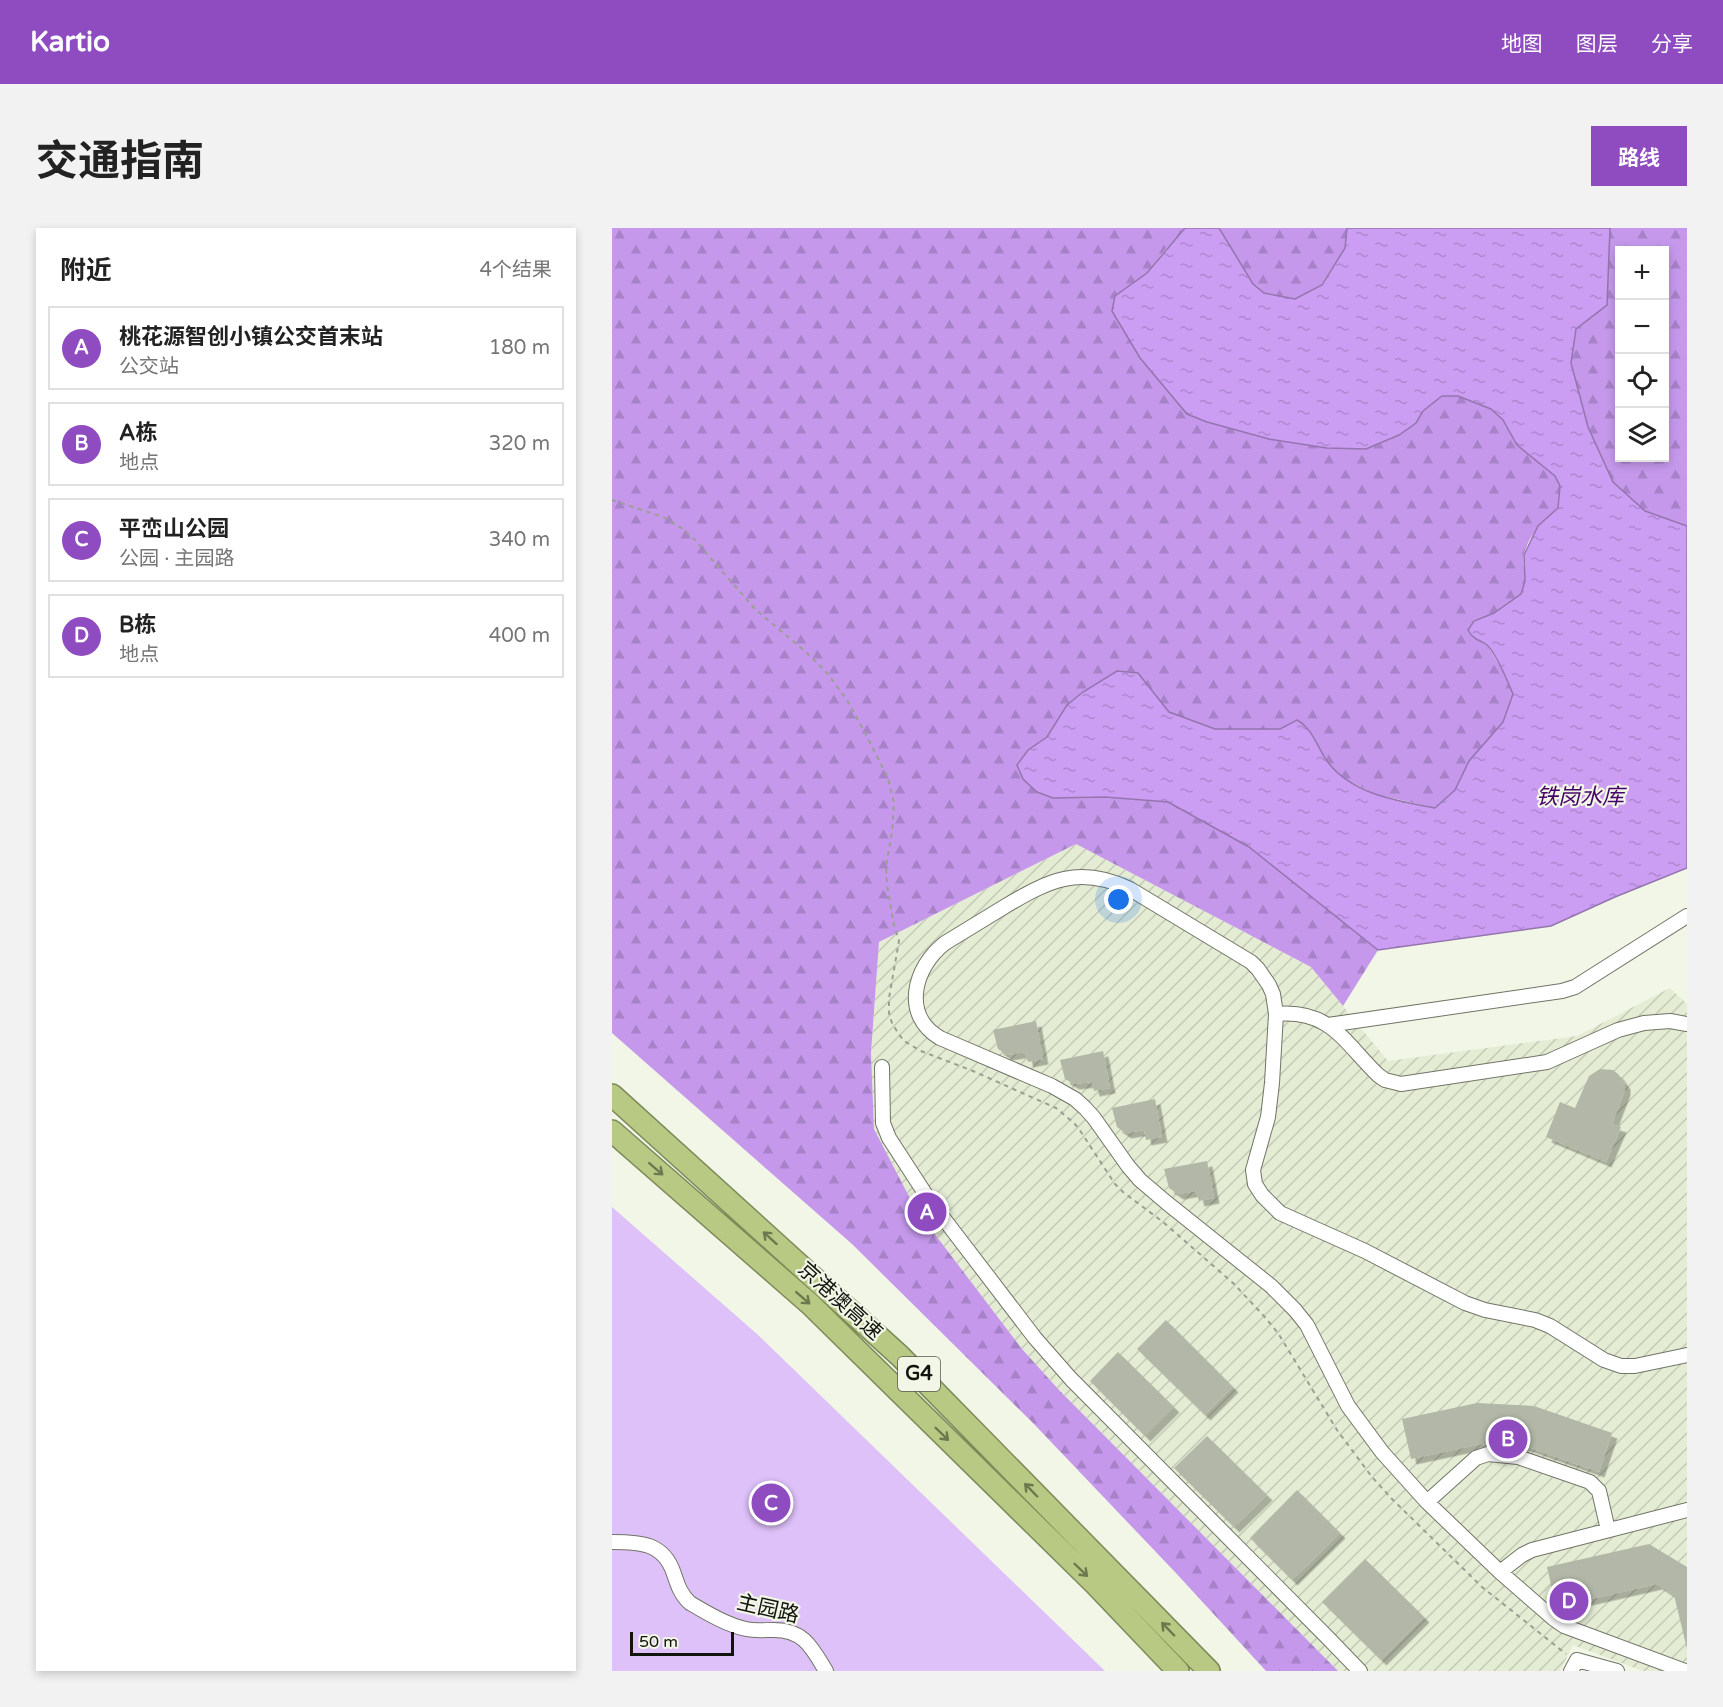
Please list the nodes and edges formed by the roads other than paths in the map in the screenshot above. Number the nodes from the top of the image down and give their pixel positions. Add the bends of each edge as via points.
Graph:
1 (1687, 916) edge
2 (1276, 1014) junction
3 (1687, 1024) edge
4 (1328, 1025) junction
5 (882, 1067) dead end
6 (612, 1095) edge
7 (612, 1131) edge
8 (1687, 1355) edge
9 (1427, 1502) junction
10 (1687, 1510) edge
11 (1608, 1530) junction
12 (612, 1542) edge
13 (1500, 1572) junction
14 (826, 1671) edge
15 (1178, 1671) edge
16 (1209, 1671) edge
17 (1359, 1671) edge
18 (1571, 1671) edge
19 (1617, 1671) edge
20 (1685, 1671) edge

1 - 4 street via 1575,987 1562,991
2 - 4 street via 1300,1014
2 - 8 street via 1268,1117 1254,1170 1258,1190 1280,1213 1365,1251 1465,1303 1550,1326 1604,1360 1621,1366
2 - 9 street via 1269,985 1251,963 1130,889 1093,878 1067,878 1042,885 937,948 921,971 916,989 918,1012 934,1034 1075,1099 1140,1180 1279,1294 1307,1326 1348,1406
3 - 4 street via 1637,1024 1547,1062 1401,1084 1378,1075
5 - 17 street via 883,1123 889,1138 928,1198 1035,1338
16 -> 6 highway, 京港澳高速 / G4 via 900,1356
7 -> 15 highway, 京港澳高速 / G4 via 810,1304
9 - 11 street via 1476,1458 1488,1454 1518,1457 1590,1482 1599,1491
9 - 13 street
10 - 11 street
11 - 13 street via 1532,1550
12 - 14 street, 主园路 via 656,1548 666,1558 679,1590 690,1603 747,1629 793,1632 812,1647
13 - 20 street via 1564,1626
18 - 19 street via 1577,1660

